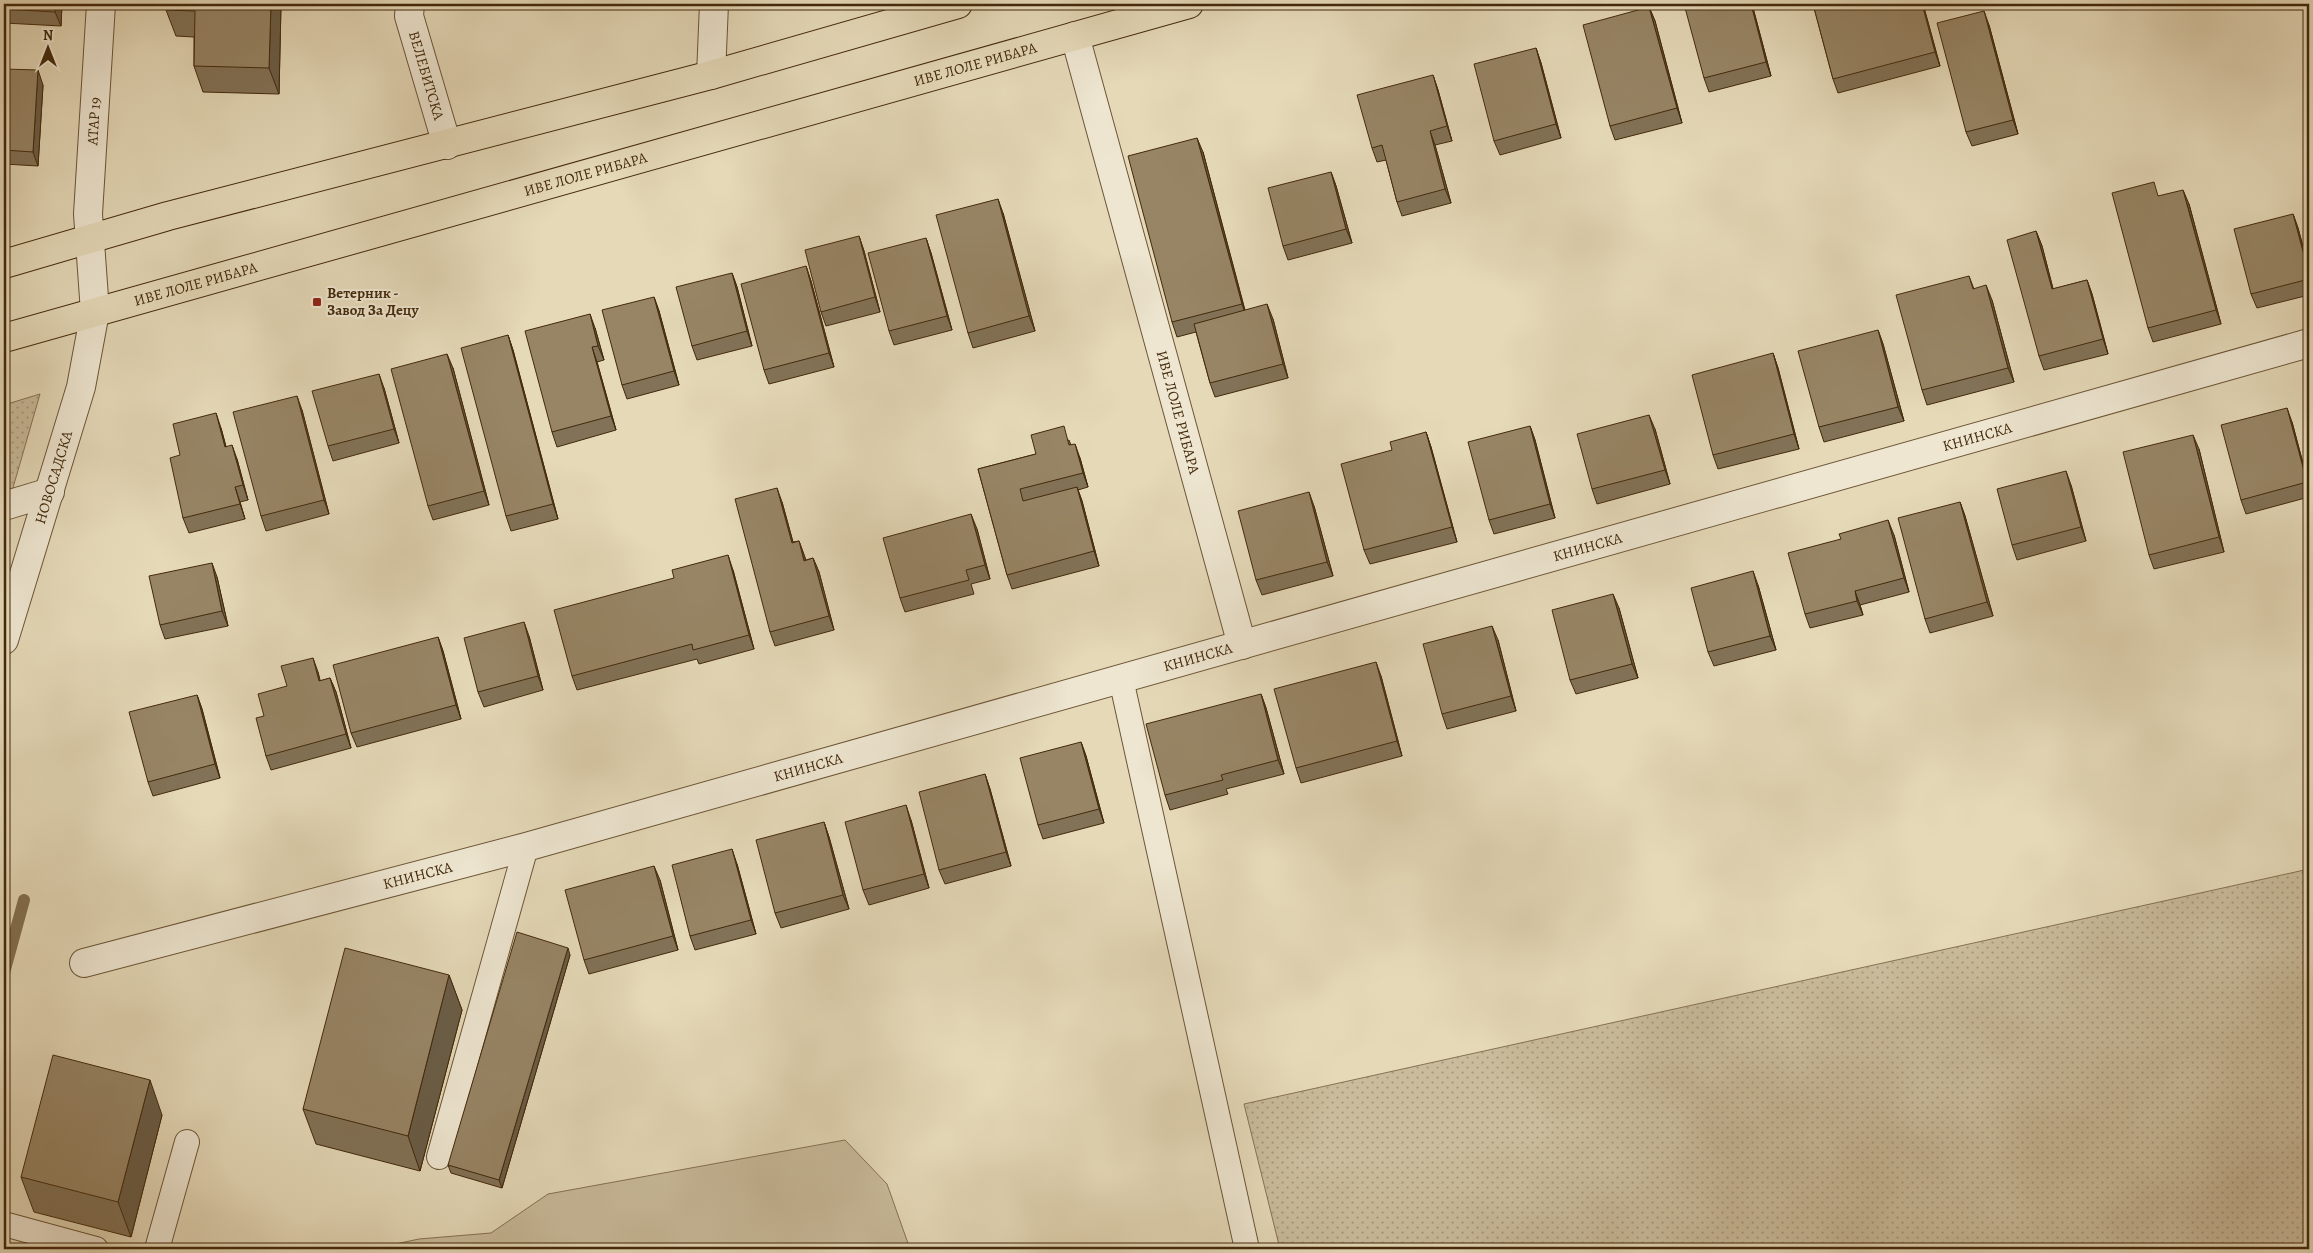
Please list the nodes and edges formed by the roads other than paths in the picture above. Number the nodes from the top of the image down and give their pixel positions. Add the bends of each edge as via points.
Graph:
1 (101, 4) edge
2 (410, 4) edge
3 (714, 4) edge
4 (958, 4) edge
5 (1190, 4) edge
6 (1075, 36) junction
7 (711, 75) junction
8 (447, 145) junction
9 (91, 238) junction
10 (4, 264) edge
11 (95, 312) junction
12 (4, 338) edge
13 (2309, 343) edge
14 (50, 492) junction
15 (4, 506) edge
16 (4, 640) edge
17 (1242, 645) junction
18 (1121, 679) junction
19 (526, 847) junction
20 (84, 963) dead end
21 (187, 1142) dead end
22 (439, 1156) dead end
23 (4, 1224) edge
24 (96, 1249) edge
25 (157, 1249) edge
26 (1247, 1249) edge

1 - 9 street, АТАР 19 via 88,192
2 - 8 street, ВЕЛЕБИТСКА via 409,16
3 - 7 street
4 - 7 main road
5 - 6 main road, ИВЕ ЛОЛЕ РИБАРА
6 - 11 main road, ИВЕ ЛОЛЕ РИБАРА
6 - 17 street, ИВЕ ЛОЛЕ РИБАРА
7 - 8 main road
8 - 9 main road
9 - 10 main road
9 - 11 street, АТАР 19
11 - 12 main road, ИВЕ ЛОЛЕ РИБАРА
11 - 14 street, НОВОСАДСКА via 82,387
13 - 17 street, КНИНСКА
14 - 15 street
14 - 16 street, НОВОСАДСКА
17 - 18 street, КНИНСКА
18 - 19 street, КНИНСКА
18 - 26 lane
19 - 20 street, КНИНСКА
19 - 22 lane
21 - 25 lane
23 - 24 lane

